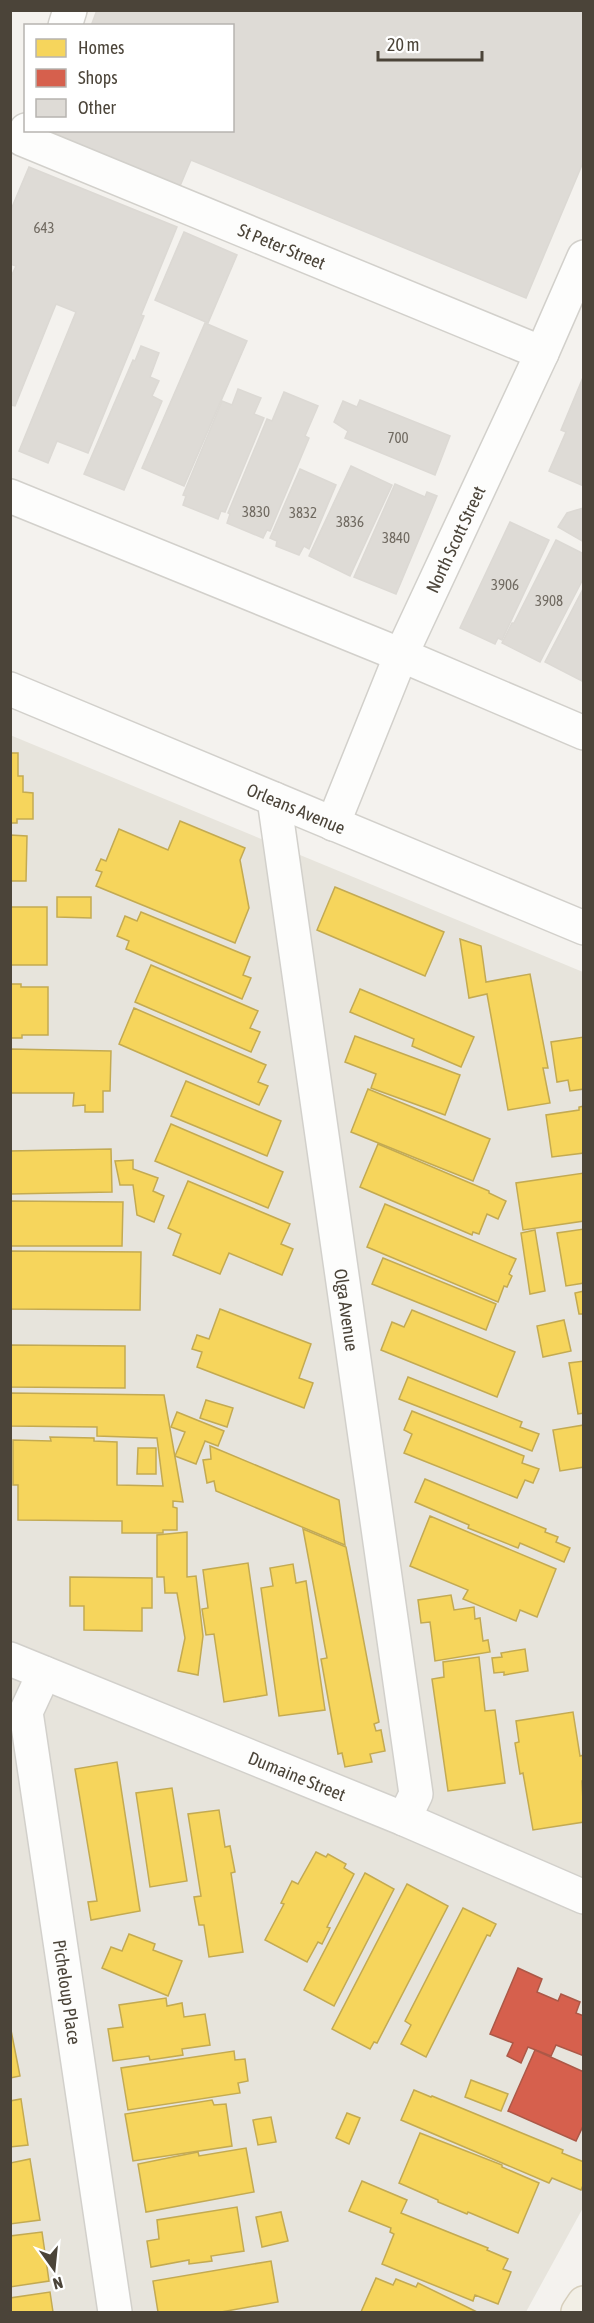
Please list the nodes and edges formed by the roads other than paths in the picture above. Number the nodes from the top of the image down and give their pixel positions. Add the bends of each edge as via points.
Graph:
1 (24, 135) edge
2 (584, 257) edge
3 (542, 353) junction
4 (10, 496) edge
5 (401, 655) junction
6 (10, 689) edge
7 (584, 733) edge
8 (274, 799) junction
9 (333, 824) junction
10 (584, 928) edge
11 (10, 1659) edge
12 (44, 1672) junction
13 (404, 1819) junction
14 (584, 1897) edge
15 (584, 2303) edge
16 (115, 2313) edge
17 (578, 2313) edge

1 - 3 street, St Peter Street
2 - 3 street, North Scott Street
3 - 5 street, North Scott Street
4 - 5 street
5 - 7 street
5 - 9 street, North Scott Street
6 - 8 street, Orleans Avenue
8 - 9 street, Orleans Avenue
8 - 13 street, Olga Avenue via 416,1794
9 - 10 street, Orleans Avenue
11 - 12 street, Dumaine Street
12 - 13 street, Dumaine Street
12 - 16 street, Picheloup Place via 26,1712
13 - 14 street, Dumaine Street
15 - 17 main road

